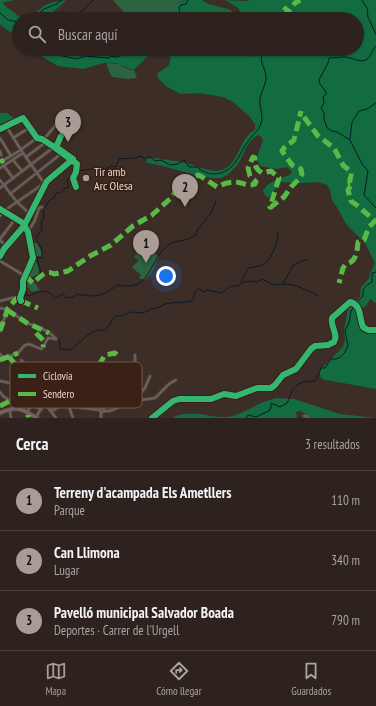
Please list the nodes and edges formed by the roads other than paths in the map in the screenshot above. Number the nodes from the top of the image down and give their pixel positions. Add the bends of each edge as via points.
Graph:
1 (76, 114) dead end
2 (56, 125) dead end
3 (6, 126) junction
4 (29, 128) junction
5 (0, 129) edge
6 (0, 138) edge
7 (13, 138) junction
8 (37, 138) junction
9 (43, 140) junction
10 (46, 142) junction
11 (54, 147) junction
12 (21, 150) junction
13 (0, 151) edge
14 (23, 153) junction
15 (62, 153) junction
16 (2, 155) dead end
17 (12, 156) junction
18 (26, 157) junction
19 (72, 159) junction
20 (4, 160) dead end
21 (13, 160) junction
22 (31, 164) junction
23 (4, 166) junction
24 (0, 168) edge
25 (22, 171) junction
26 (37, 173) junction
27 (13, 178) junction
28 (0, 180) edge
29 (44, 183) junction
30 (4, 185) junction
31 (76, 187) dead end
32 (0, 188) edge
33 (10, 194) junction
34 (16, 202) junction
35 (42, 207) dead end
36 (0, 209) edge
37 (4, 211) junction
38 (30, 214) junction
39 (0, 216) edge
40 (16, 218) junction
41 (24, 224) junction
42 (28, 232) junction
43 (0, 239) edge
44 (6, 246) junction
45 (0, 254) edge
46 (0, 260) edge
47 (25, 276) junction
48 (20, 298) junction
49 (0, 301) edge
50 (21, 301) dead end
51 (0, 308) edge
52 (7, 310) junction
53 (1, 328) edge
54 (376, 330) edge
55 (0, 331) edge
56 (0, 354) edge
57 (135, 355) dead end
58 (9, 357) junction
59 (0, 360) edge
60 (21, 360) dead end
61 (13, 362) edge
62 (23, 362) edge
63 (135, 362) edge
64 (150, 376) dead end
65 (176, 380) dead end
66 (0, 381) edge
67 (10, 383) edge
68 (142, 391) edge
69 (0, 392) edge
70 (10, 400) joint
71 (142, 400) edge
72 (0, 406) edge
73 (21, 408) edge
74 (30, 408) edge
75 (38, 408) edge
76 (57, 408) edge
77 (69, 408) edge
78 (73, 408) edge
79 (80, 408) edge
80 (116, 408) edge
81 (10, 409) joint
82 (41, 410) joint
83 (51, 410) joint
84 (54, 410) junction
85 (104, 410) junction
86 (70, 411) junction
87 (100, 411) junction
88 (27, 412) junction
89 (0, 413) edge
90 (54, 414) junction
91 (304, 416) dead end
92 (11, 418) edge
93 (36, 418) edge
94 (56, 418) edge
95 (73, 418) edge
96 (101, 418) edge
97 (152, 418) edge
98 (308, 418) edge

1 - 11 street
2 - 9 street
3 - 4 street via 23,118
3 - 5 street
3 - 7 street
4 - 7 street
4 - 8 street
6 - 17 street
7 - 12 street
8 - 9 street
8 - 12 street
9 - 10 street
10 - 11 street
10 - 18 street
11 - 15 street
11 - 22 street
12 - 14 street
12 - 17 street
13 - 16 street
14 - 18 street
14 - 21 street
15 - 19 street
15 - 26 street
17 - 20 street
18 - 22 street
19 - 29 street
19 - 31 street via 78,166 73,178
21 - 23 street
21 - 25 street
22 - 25 street
22 - 26 street
23 - 24 street
23 - 27 street
25 - 27 street
26 - 29 street
26 - 33 street
27 - 30 street
28 - 30 street
29 - 34 street
29 - 38 street
30 - 32 street
30 - 33 street
33 - 34 street
34 - 37 street
34 - 38 street
35 - 42 street via 39,208
36 - 37 street
37 - 39 street
37 - 40 street
38 - 41 street
40 - 41 street
40 - 43 street
41 - 42 street
41 - 44 street
42 - 47 street via 33,258
43 - 44 street
44 - 45 street
46 - 47 street
47 - 48 street
48 - 49 street
48 - 50 street
51 - 52 street
52 - 53 street
52 - 58 street via 51,333 56,339 48,338 41,350 26,345
53 - 55 street
54 - 97 street via 362,327 358,307 353,302 348,303 331,320 336,336 334,342 315,346 296,369 283,375 271,388 257,388 236,396 224,394 211,399 179,399
56 - 59 street
57 - 63 street
58 - 59 street
58 - 61 street
60 - 62 street
64 - 68 street
65 - 71 street via 155,398
66 - 67 street
69 - 70 street
70 - 72 street
73 - 88 street
74 - 88 street
75 - 82 street
76 - 84 street
77 - 86 street
78 - 86 street
79 - 87 street
80 - 85 street
81 - 89 street
81 - 92 street
82 - 93 street
83 - 84 street
83 - 90 street
84 - 90 street
85 - 87 street
85 - 87 street via 101,408
86 - 95 street
87 - 96 street
88 - 93 street
90 - 94 street
91 - 98 street

